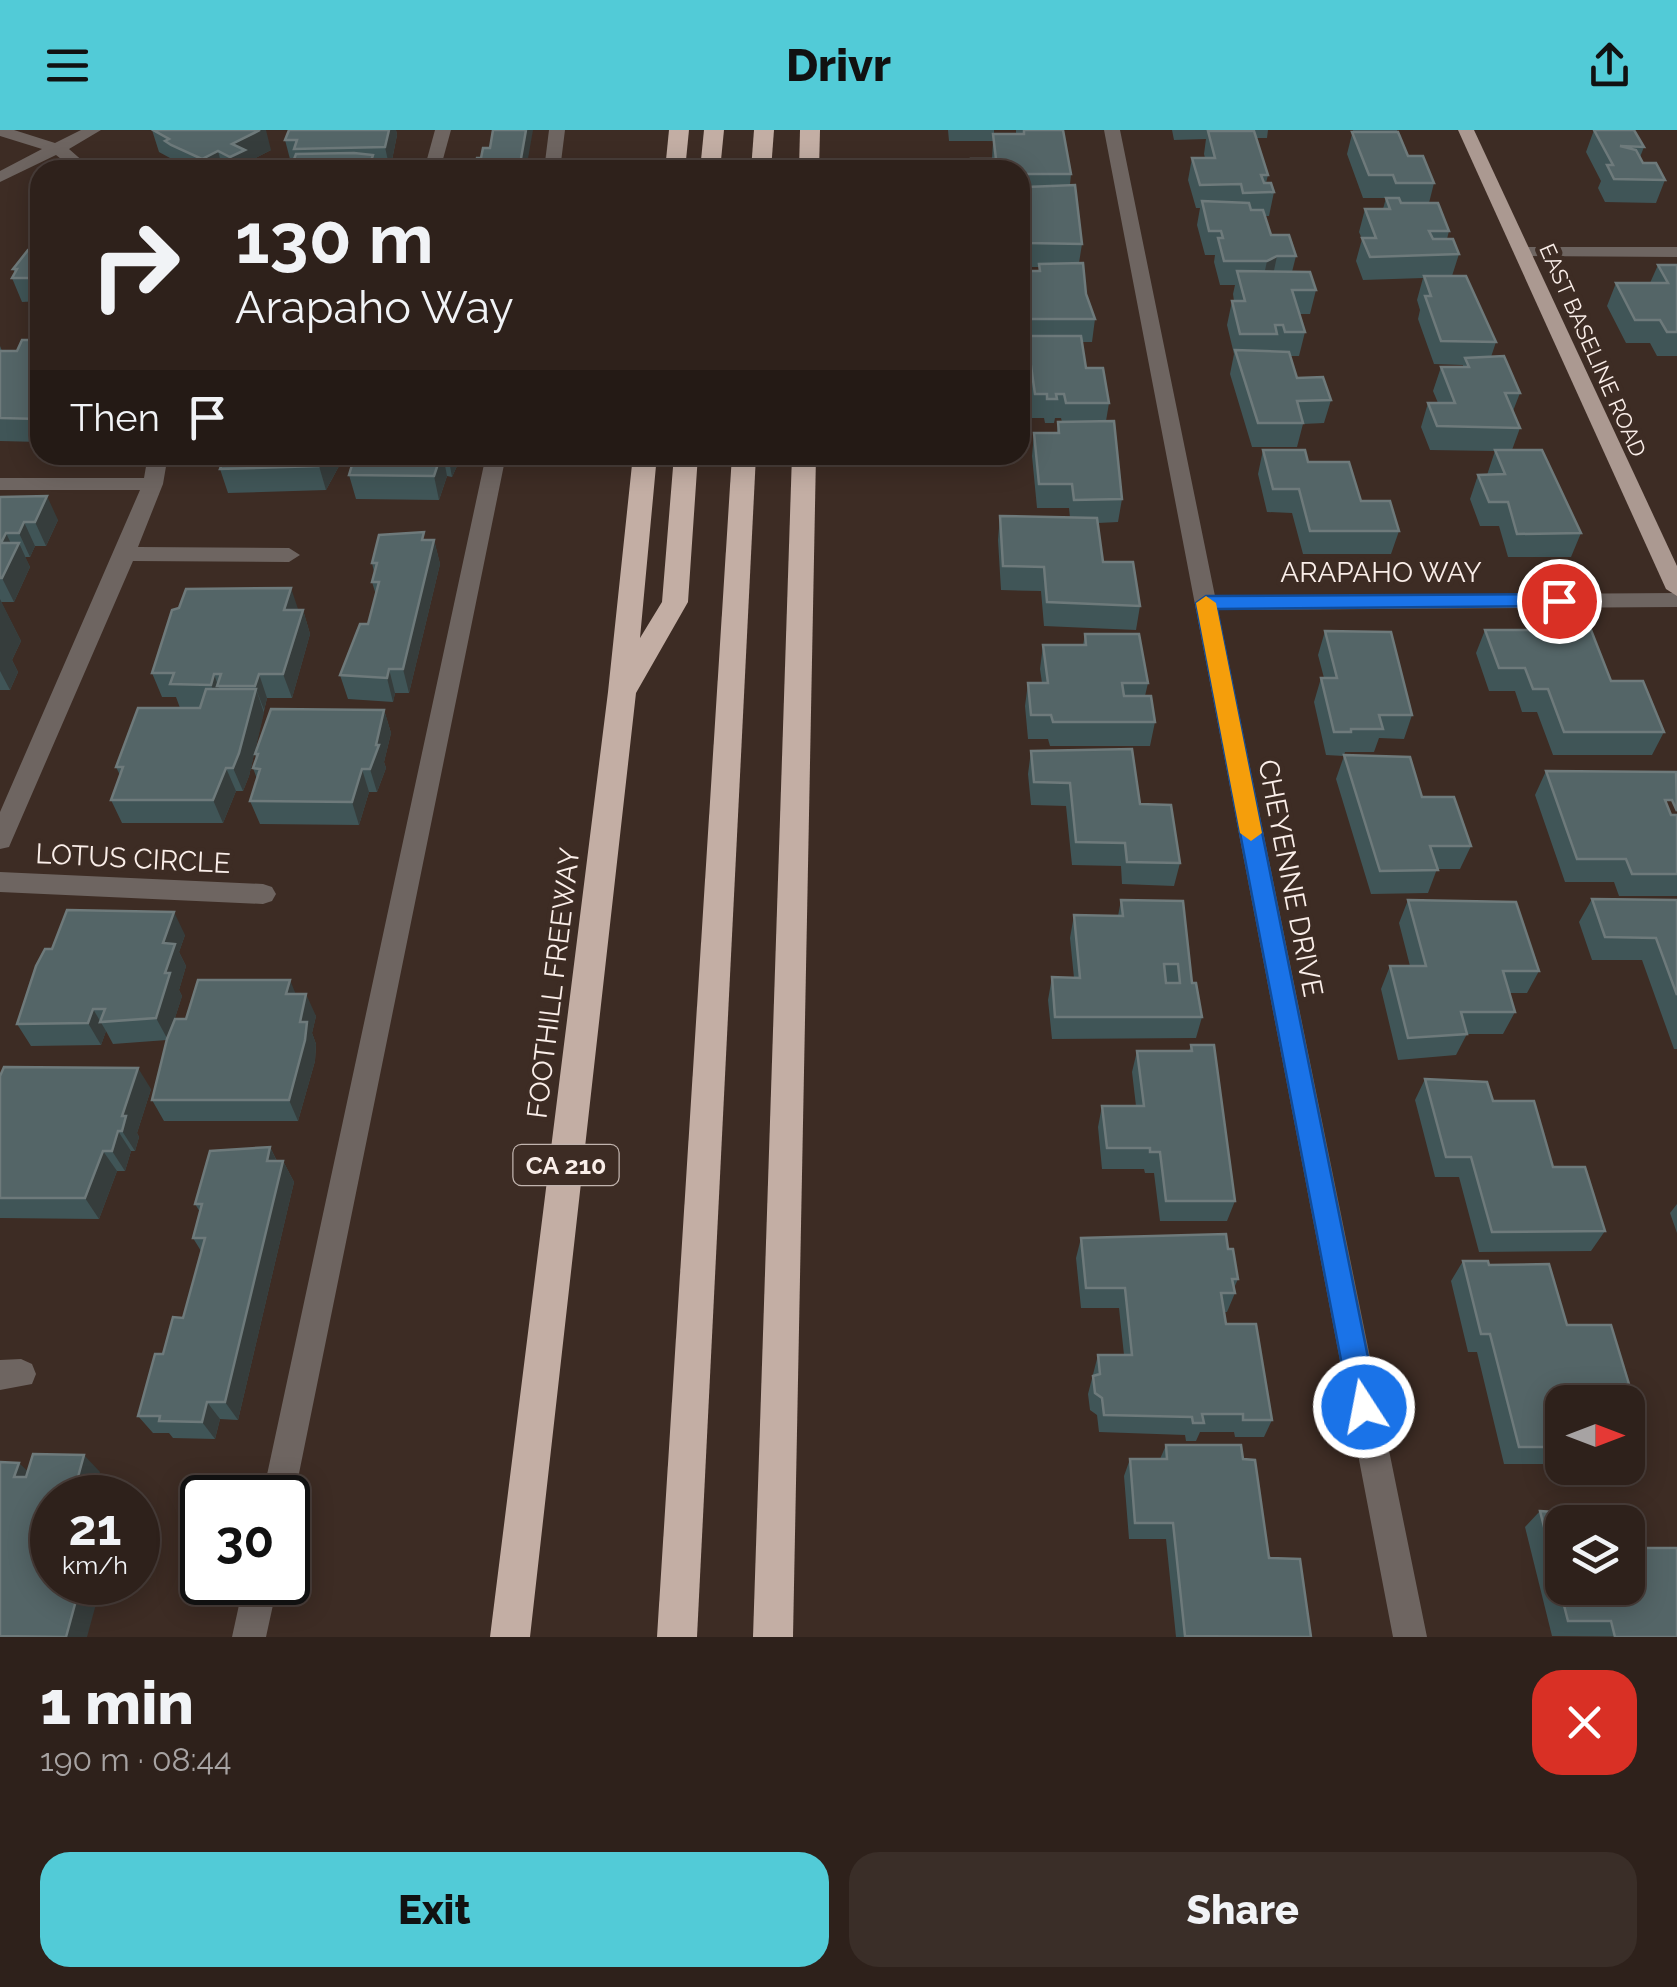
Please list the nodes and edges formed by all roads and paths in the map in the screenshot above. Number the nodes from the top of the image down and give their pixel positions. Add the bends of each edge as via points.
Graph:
1 (93, 130) edge
2 (443, 130) edge
3 (557, 130) edge
4 (679, 130) edge
5 (714, 130) edge
6 (764, 130) edge
7 (810, 130) edge
8 (1112, 130) edge
9 (1466, 130) edge
10 (0, 131) edge
11 (60, 149) junction
12 (36, 160) edge
13 (73, 160) edge
14 (435, 160) edge
15 (553, 160) edge
16 (676, 160) edge
17 (711, 160) edge
18 (762, 160) edge
19 (809, 160) edge
20 (30, 163) edge
21 (0, 177) edge
22 (1524, 252) junction
23 (1677, 252) edge
24 (157, 465) edge
25 (494, 465) edge
26 (644, 465) edge
27 (685, 465) edge
28 (743, 465) edge
29 (804, 465) edge
30 (0, 484) edge
31 (154, 484) junction
32 (125, 554) junction
33 (290, 555) dead end
34 (1677, 589) edge
35 (1677, 600) edge
36 (1206, 603) junction
37 (622, 692) junction
38 (0, 840) edge
39 (0, 882) edge
40 (264, 894) dead end
41 (283, 1475) edge
42 (255, 1605) edge
43 (249, 1637) edge
44 (510, 1637) edge
45 (677, 1637) edge
46 (773, 1637) edge
47 (1410, 1637) edge

1 - 11 street
2 - 14 street
3 - 15 street
4 - 16 highway
5 - 17 highway
6 - 18 highway
7 - 19 highway
8 - 36 street, CHEYENNE DRIVE
9 - 22 main road, EAST BASELINE ROAD
10 - 11 street
11 - 12 street
11 - 13 street
20 - 21 street
22 - 23 street
22 - 34 main road, EAST BASELINE ROAD
24 - 31 street
25 - 41 street
26 - 37 highway, FOOTHILL FREEWAY / CA 210
27 - 37 highway via 675,602
28 - 45 highway
29 - 46 highway
30 - 31 street
31 - 32 street
32 - 33 street
32 - 38 street
35 - 36 street, ARAPAHO WAY
36 - 47 street, CHEYENNE DRIVE
37 - 44 highway, FOOTHILL FREEWAY / CA 210
39 - 40 street, LOTUS CIRCLE
42 - 43 street

